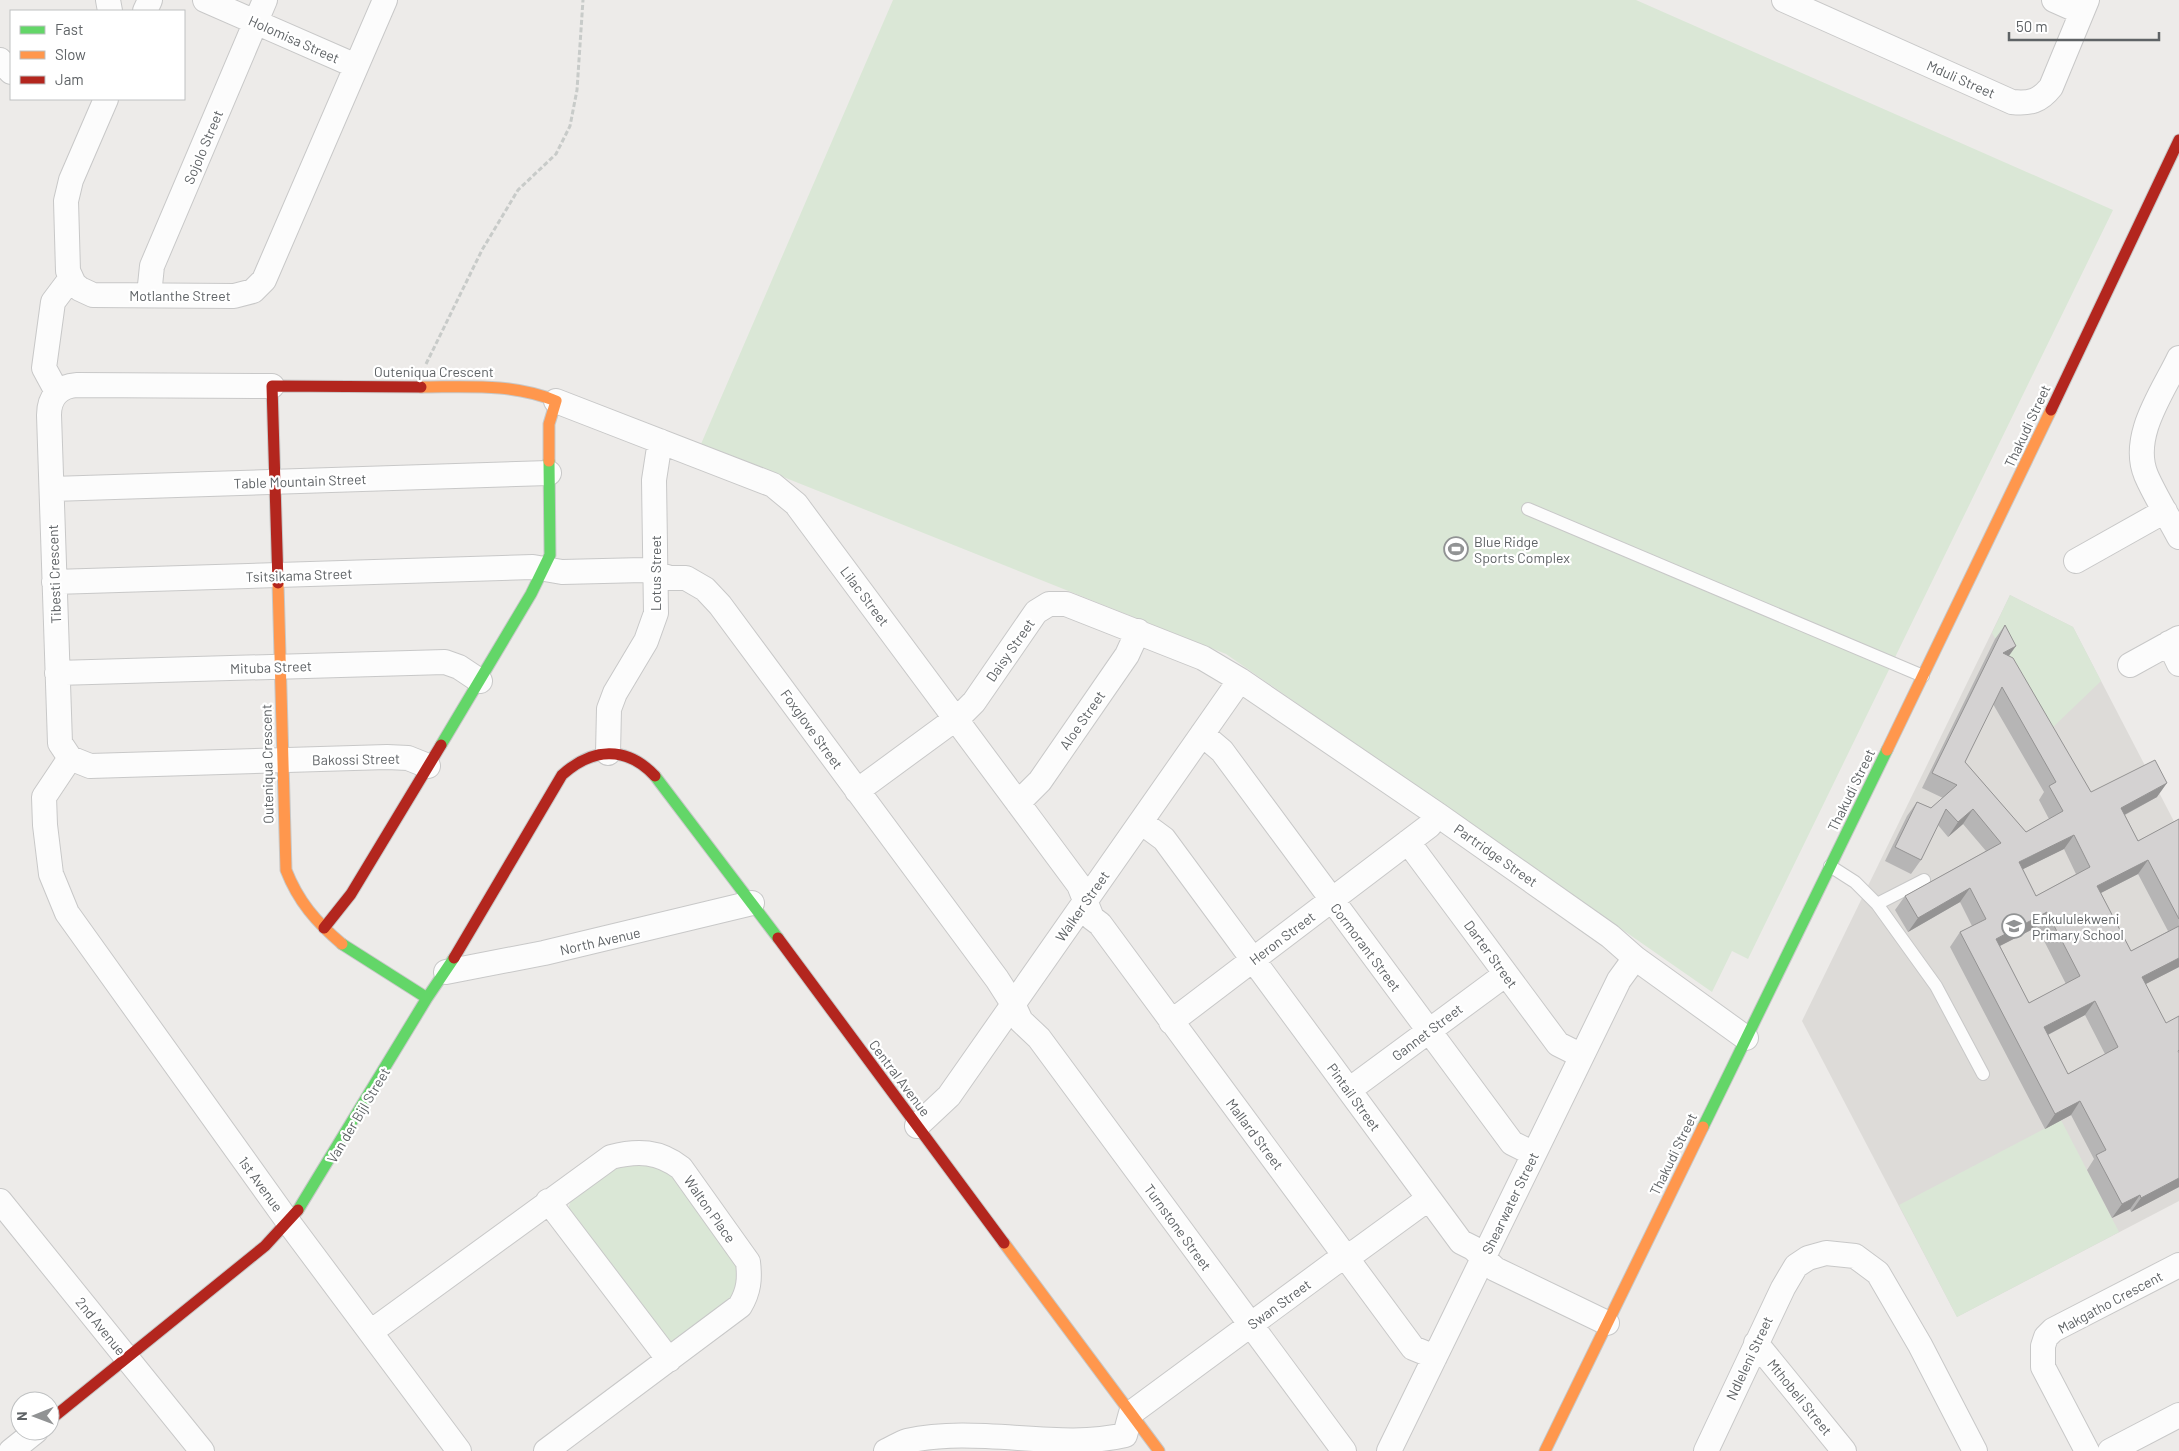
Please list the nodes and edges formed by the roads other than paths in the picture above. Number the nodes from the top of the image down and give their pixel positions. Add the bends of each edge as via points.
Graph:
1 (204, 0) edge
2 (265, 0) edge
3 (385, 0) edge
4 (1784, 0) edge
5 (2054, 0) edge
6 (2084, 6) edge
7 (256, 22) junction
8 (0, 60) edge
9 (356, 66) junction
10 (10, 71) edge
11 (106, 100) edge
12 (2179, 140) edge
13 (71, 278) junction
14 (149, 295) junction
15 (2179, 358) edge
16 (272, 386) junction
17 (57, 392) junction
18 (556, 401) junction
19 (660, 441) junction
20 (549, 473) junction
21 (274, 482) junction
22 (52, 489) junction
23 (1528, 509) dead end
24 (2165, 511) junction
25 (2179, 537) edge
26 (2076, 561) dead end
27 (543, 569) junction
28 (656, 573) junction
29 (277, 575) junction
30 (54, 582) junction
31 (1138, 631) junction
32 (2176, 648) edge
33 (2130, 664) dead end
34 (279, 667) junction
35 (57, 674) junction
36 (1923, 676) junction
37 (480, 680) junction
38 (1240, 680) junction
39 (955, 718) junction
40 (1202, 734) junction
41 (603, 754) junction
42 (70, 758) junction
43 (282, 760) junction
44 (428, 766) junction
45 (858, 790) junction
46 (1018, 803) junction
47 (1438, 815) junction
48 (1140, 822) junction
49 (1408, 842) junction
50 (1830, 866) junction
51 (1924, 880) dead end
52 (1332, 900) junction
53 (1085, 902) junction
54 (752, 903) junction
55 (1877, 904) junction
56 (324, 928) junction
57 (1635, 958) junction
58 (1253, 960) junction
59 (446, 972) junction
60 (1506, 974) junction
61 (427, 998) junction
62 (1013, 1004) junction
63 (1171, 1022) junction
64 (1429, 1031) junction
65 (1746, 1038) junction
66 (1582, 1056) junction
67 (1984, 1074) dead end
68 (1349, 1090) junction
69 (917, 1126) junction
70 (1534, 1154) junction
71 (1428, 1199) junction
72 (0, 1201) edge
73 (548, 1201) junction
74 (289, 1223) junction
75 (1346, 1257) junction
76 (1483, 1258) junction
77 (2179, 1265) edge
78 (1607, 1324) junction
79 (1250, 1325) junction
80 (372, 1331) junction
81 (1756, 1343) junction
82 (1435, 1356) junction
83 (127, 1357) junction
84 (669, 1360) junction
85 (60, 1412) edge
86 (1131, 1413) junction
87 (2179, 1415) edge
88 (24, 1441) edge
89 (11, 1451) edge
90 (202, 1451) edge
91 (459, 1451) edge
92 (546, 1451) edge
93 (886, 1451) edge
94 (1159, 1451) edge
95 (1344, 1451) edge
96 (1389, 1451) edge
97 (1545, 1451) edge
98 (1706, 1451) edge
99 (1844, 1451) edge
100 (1975, 1451) edge
101 (2087, 1451) edge
102 (2110, 1451) edge

1 - 7 street, Holomisa Street
2 - 7 street, Sojolo Street
3 - 9 street, Motlanthe Street
4 - 6 street, Mduli Street via 2012,102 2024,103 2044,96 2051,86
5 - 6 street
7 - 9 street, Holomisa Street
7 - 14 street, Sojolo Street via 152,266
8 - 10 street
9 - 14 street, Motlanthe Street via 259,286 240,296
11 - 13 street via 67,193 67,263
12 - 36 street, Thakudi Street
13 - 14 street, Motlanthe Street via 80,289 93,295
13 - 17 street via 53,302 44,368
15 - 24 street via 2147,424 2142,448 2146,474
16 - 17 street via 76,384
16 - 18 street, Outeniqua Crescent via 501,387 533,392
16 - 21 street, Outeniqua Crescent
17 - 22 street, Tibesti Crescent via 49,407
18 - 19 street, Lilac Street
18 - 20 street via 548,424
19 - 28 street, Lotus Street via 654,480
19 - 39 street, Lilac Street via 773,485 789,496
20 - 21 street, Table Mountain Street
20 - 27 street via 550,555
21 - 22 street, Table Mountain Street
21 - 29 street, Outeniqua Crescent
22 - 30 street, Tibesti Crescent
23 - 36 lane
24 - 25 street
24 - 26 street
27 - 28 street, Foxglove Street via 562,572 644,570
27 - 29 street, Tsitsikama Street
27 - 37 street via 532,594
28 - 41 street, Lotus Street via 656,613 652,627 609,709
28 - 45 street, Foxglove Street via 670,578 686,578 713,596
29 - 30 street, Tsitsikama Street
29 - 34 street, Outeniqua Crescent
30 - 35 street, Tibesti Crescent
31 - 38 street, Daisy Street via 1203,658
31 - 39 street, Daisy Street via 1061,602 1042,607 974,702
31 - 46 street, Aloe Street via 1127,655 1040,781
32 - 33 street
34 - 35 street, Mituba Street
34 - 37 street, Mituba Street via 445,662
34 - 43 street, Outeniqua Crescent
35 - 42 street, Tibesti Crescent via 59,734 64,751
36 - 50 street, Thakudi Street
37 - 44 street
38 - 40 street, Walker Street
38 - 47 street, Partridge Street
39 - 45 street, Daisy Street
39 - 46 street, Lilac Street
40 - 48 street, Walker Street
40 - 52 street, Cormorant Street via 1222,751
41 - 54 street, Central Avenue via 636,760 656,776
41 - 59 street, Van der Bijl Street via 570,766 562,775
42 - 43 street via 90,766
42 - 74 street, 1st Avenue via 44,797 51,874 67,914
43 - 44 street, Bakossi Street via 387,757 408,758
43 - 56 street, Outeniqua Crescent via 286,870 296,894
44 - 56 street via 351,894
45 - 62 street, Foxglove Street
46 - 53 street, Lilac Street via 1079,885
47 - 49 street, Heron Street
47 - 57 street, Partridge Street via 1610,936
48 - 53 street, Walker Street
48 - 58 street, Pintail Street via 1164,839
49 - 52 street, Heron Street
49 - 60 street, Darter Street
50 - 55 lane via 1855,882
50 - 65 street, Thakudi Street
51 - 55 lane
52 - 58 street, Heron Street
52 - 64 street, Cormorant Street
53 - 62 street, Walker Street
53 - 63 street, Mallard Street via 1092,918 1100,924
54 - 59 street, North Avenue via 544,953
54 - 69 street, Central Avenue
55 - 67 lane via 1936,986
56 - 61 street, Outeniqua Crescent via 346,949
57 - 65 street, Partridge Street
57 - 66 street, Shearwater Street via 1619,980
58 - 63 street, Heron Street
58 - 68 street, Pintail Street
59 - 61 street, Van der Bijl Street
60 - 64 street, Gannet Street
60 - 66 street, Darter Street via 1558,1044
61 - 74 street, Van der Bijl Street via 304,1204
62 - 69 street, Walker Street via 949,1096
62 - 79 street, Turnstone Street via 1021,1022 1039,1038
63 - 75 street, Mallard Street
64 - 68 street, Gannet Street
64 - 70 street, Cormorant Street via 1512,1143
65 - 78 street, Thakudi Street
66 - 70 street, Shearwater Street
68 - 71 street, Pintail Street
69 - 86 street, Central Avenue
70 - 76 street, Shearwater Street
71 - 75 street, Swan Street
71 - 76 street, Pintail Street via 1461,1242
72 - 83 street, 2nd Avenue
73 - 80 street, Walton Place
73 - 84 street
73 - 84 street, Walton Place via 611,1157 630,1152 668,1158 681,1168 748,1262 750,1277 747,1294 740,1306
74 - 80 street, 1st Avenue
74 - 83 street, Van der Bijl Street
75 - 79 street, Swan Street
75 - 82 street, Mallard Street via 1413,1348
76 - 78 street, Pintail Street via 1495,1269
76 - 82 street, Shearwater Street
77 - 101 street, Makgatho Crescent via 2053,1330 2046,1337 2043,1367
78 - 97 street, Thakudi Street
79 - 86 street, Swan Street
79 - 95 street, Turnstone Street
80 - 91 street, 1st Avenue
81 - 98 street, Ndleleni Street
81 - 99 street, Mthobeli Street
81 - 100 street, Ndleleni Street via 1796,1266 1808,1258 1826,1253 1855,1256 1878,1273
82 - 96 street, Shearwater Street
83 - 85 street, Van der Bijl Street
83 - 90 street, 2nd Avenue
84 - 92 street, Walton Place
86 - 93 street via 1125,1435 1110,1444 1083,1450 926,1439 906,1442
86 - 94 street, Central Avenue
87 - 102 street
88 - 89 street

